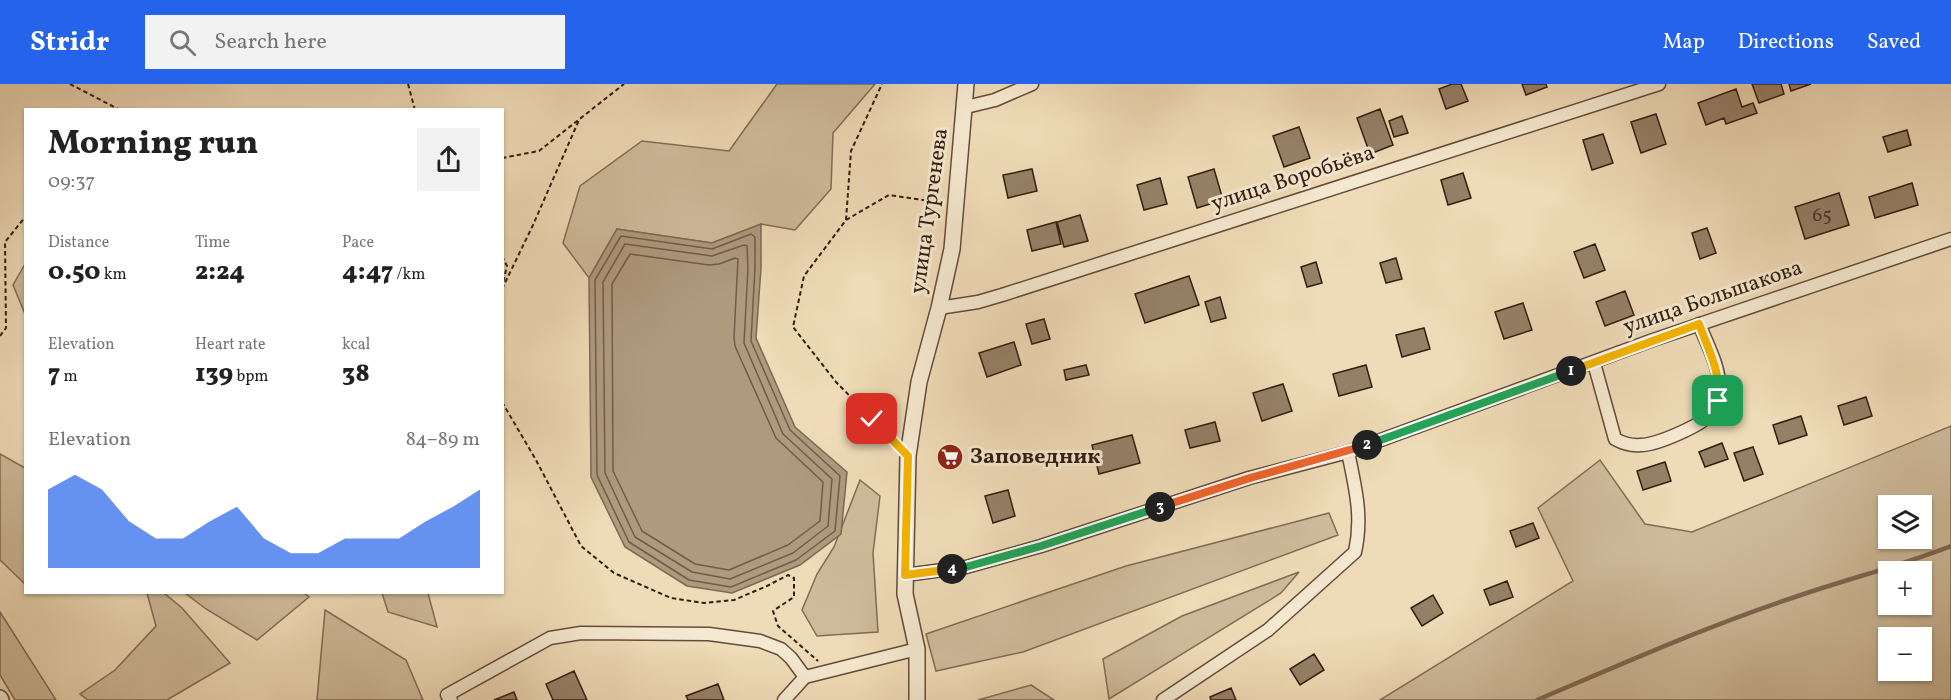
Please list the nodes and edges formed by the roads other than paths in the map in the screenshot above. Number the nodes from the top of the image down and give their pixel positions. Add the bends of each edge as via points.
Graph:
1 (966, 84) edge
2 (1032, 84) edge
3 (1659, 84) edge
4 (966, 107) junction
5 (1951, 239) edge
6 (939, 308) junction
7 (1699, 324) junction
8 (1594, 363) junction
9 (1348, 452) junction
10 (905, 575) junction
11 (916, 649) junction
12 (805, 677) junction
13 (451, 700) edge
14 (784, 700) edge
15 (917, 700) edge
16 (1163, 700) edge

1 - 4 street, улица Тургенева
2 - 4 street
3 - 6 street, улица Воробьёва via 1012,292
4 - 6 street, улица Тургенева via 952,249
5 - 7 street, улица Большакова
6 - 10 street, улица Тургенева via 919,382 908,456
7 - 8 street, улица Большакова
7 - 8 street via 1718,376 1718,401 1705,418 1644,446 1625,445 1615,439
8 - 9 street, улица Большакова
9 - 10 street, улица Большакова via 1250,478 966,567
9 - 16 street via 1359,512 1355,552 1268,630
10 - 11 street, улица Тургенева
11 - 12 street
11 - 15 street, улица Тургенева
12 - 13 street via 792,658 760,640 709,634 580,633 550,638 447,695
12 - 14 street

